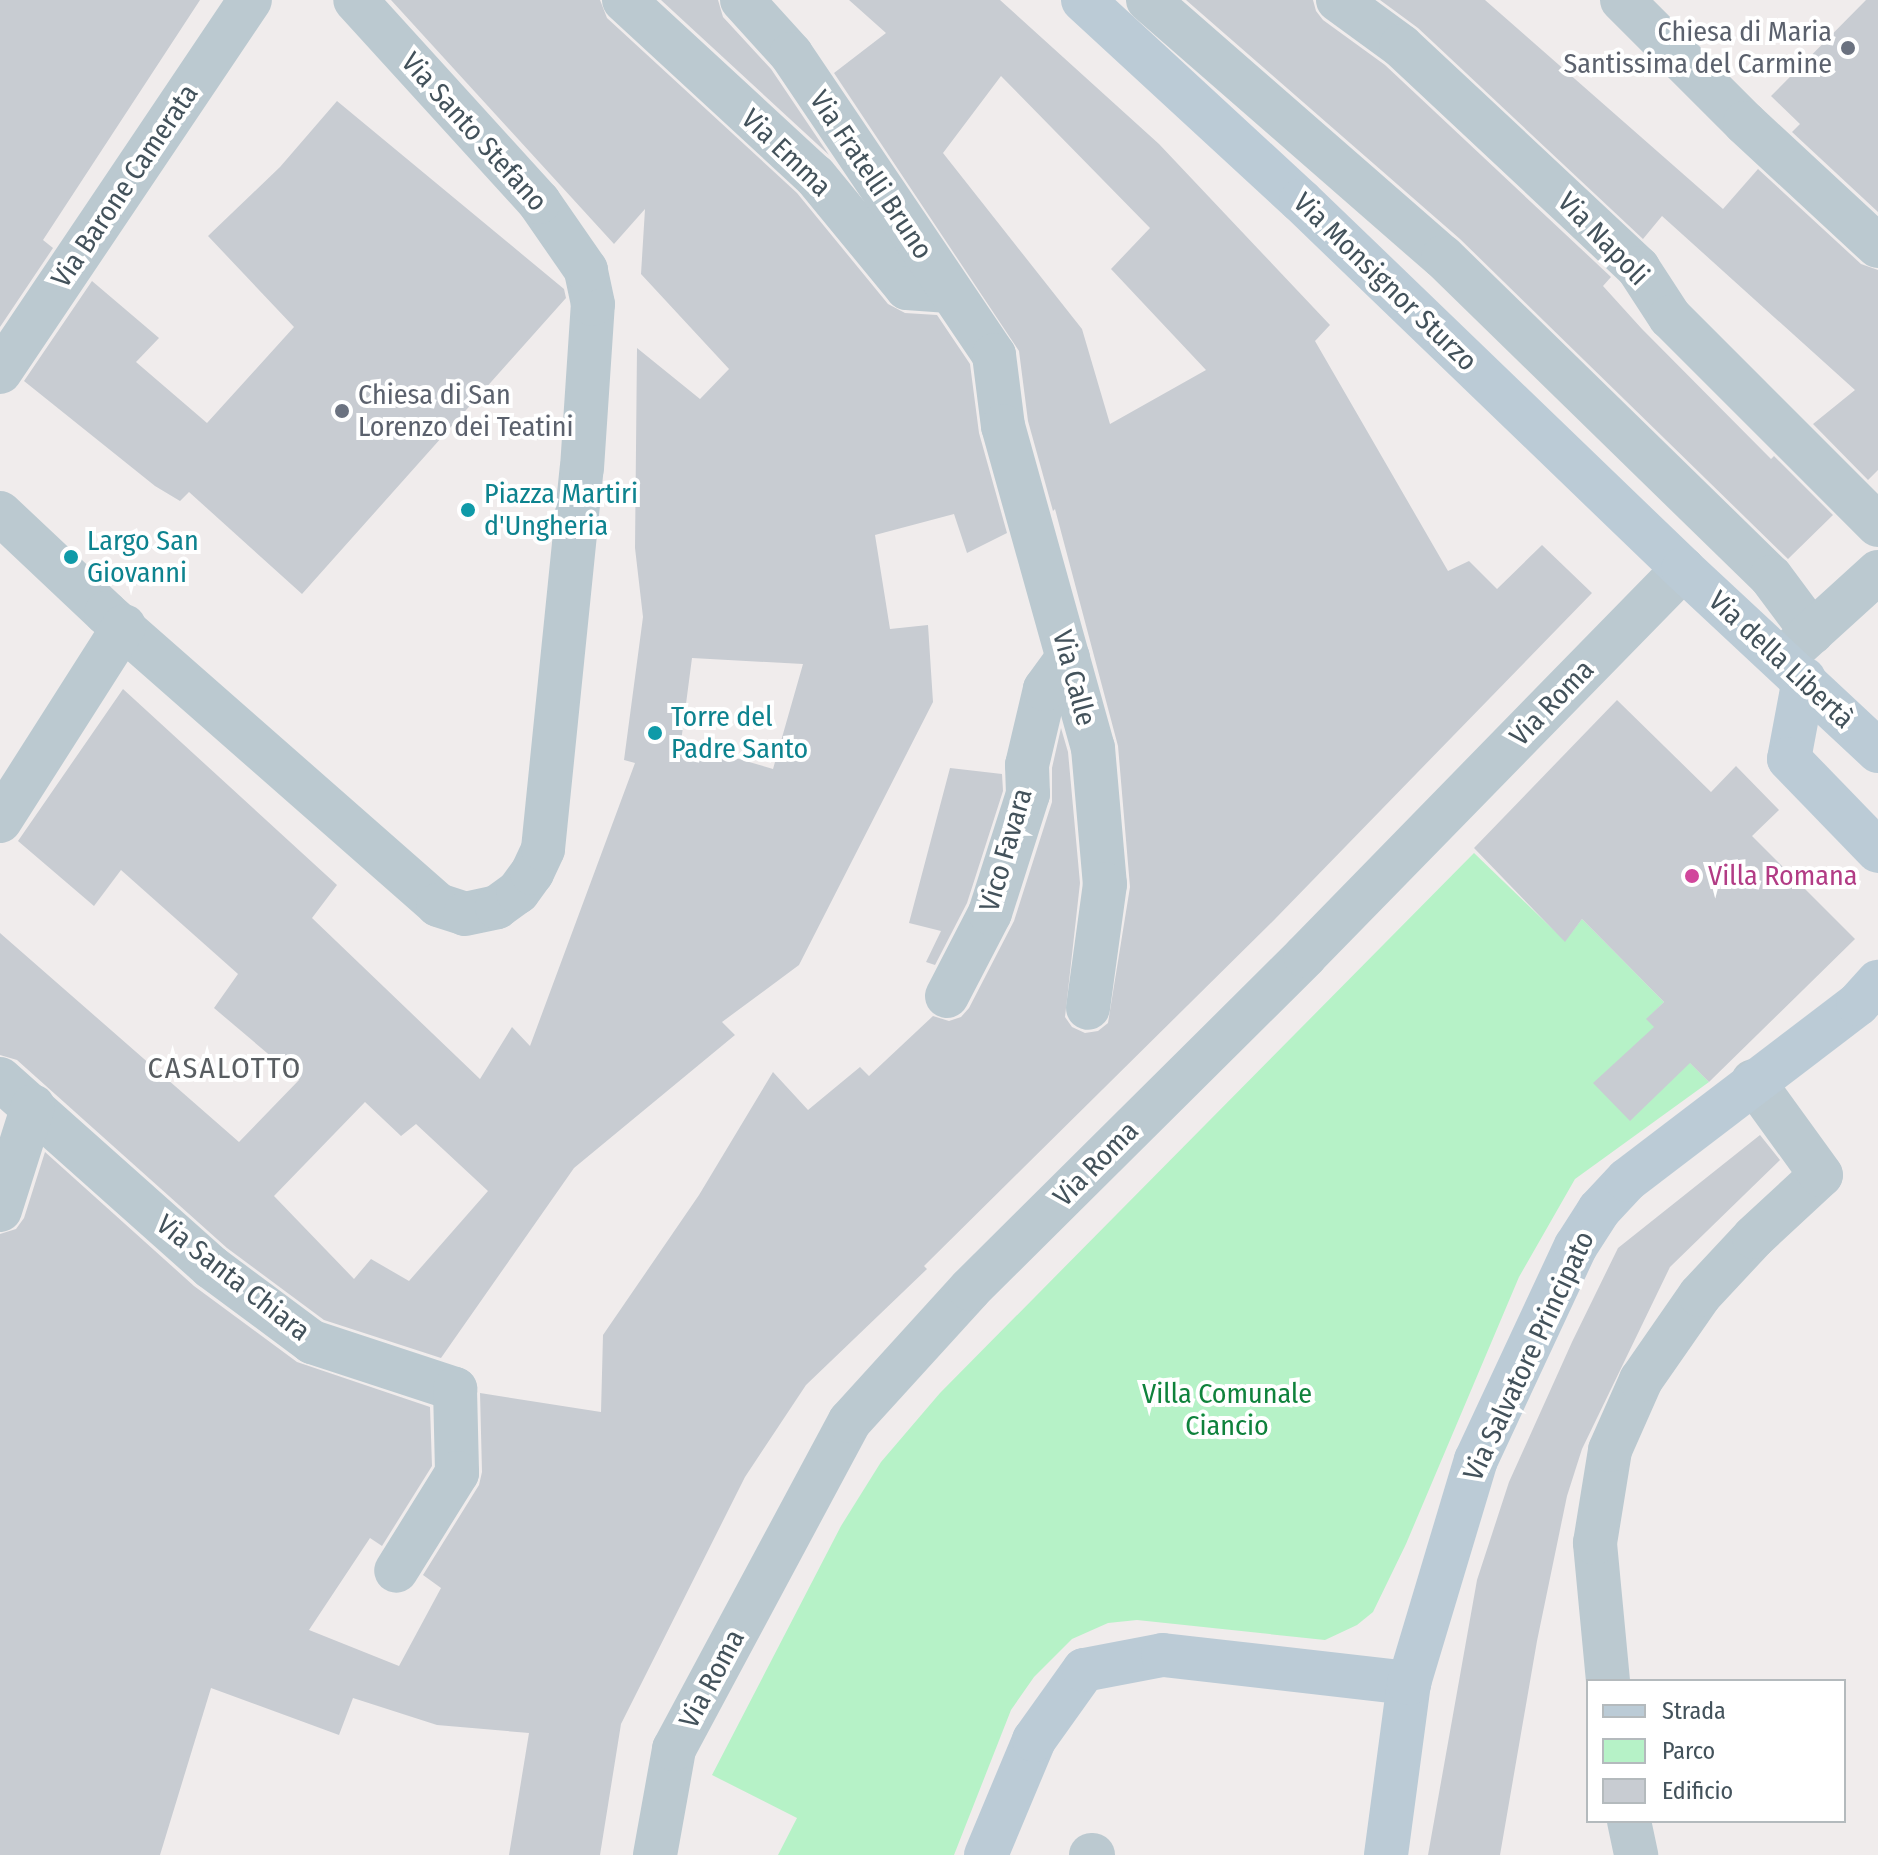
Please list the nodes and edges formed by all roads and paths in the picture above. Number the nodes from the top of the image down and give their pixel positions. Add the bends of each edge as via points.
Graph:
1 (250, 0) edge
2 (355, 0) edge
3 (624, 0) edge
4 (742, 0) edge
5 (1083, 0) edge
6 (1148, 0) edge
7 (1338, 0) edge
8 (1622, 0) edge
9 (1878, 246) edge
10 (949, 291) junction
11 (994, 355) joint
12 (0, 372) edge
13 (1864, 511) edge
14 (0, 513) edge
15 (1683, 569) junction
16 (1878, 572) edge
17 (124, 626) junction
18 (1799, 656) junction
19 (1068, 657) junction
20 (1878, 751) edge
21 (0, 821) edge
22 (1878, 851) edge
23 (1878, 982) edge
24 (947, 996) dead end
25 (1088, 1008) dead end
26 (0, 1079) edge
27 (1753, 1081) junction
28 (33, 1106) junction
29 (0, 1210) edge
30 (396, 1571) dead end
31 (1608, 1679) edge
32 (1409, 1683) junction
33 (1629, 1823) edge
34 (655, 1855) edge
35 (986, 1855) edge
36 (1386, 1855) edge
37 (1636, 1855) edge

1 - 12 street, Via Barone Camerata
2 - 17 street, Via Santo Stefano via 539,202 586,270 593,304 592,360 543,849 518,892 497,907 465,914 438,905
3 - 10 street, Via Emma via 815,176 907,288
4 - 10 street, Via Fratelli Bruno via 791,54
5 - 15 main road, Via Monsignor Sturzo via 1301,201
6 - 18 street via 1443,257 1771,577
7 - 13 street, Via Napoli via 1401,46 1638,268 1670,317
8 - 9 street
10 - 11 street, Via Fratelli Bruno
11 - 19 street, Via Calle via 1003,426
14 - 17 street
15 - 18 main road, Via della Libertà
15 - 34 street, Via Roma via 970,1289 850,1421 674,1749
16 - 18 street
17 - 21 street
18 - 20 main road, Via della Libertà
18 - 22 main road via 1789,759
19 - 24 street, Vico Favara via 1045,689 1027,765 1028,794 990,913
19 - 25 street, Via Calle via 1093,748 1105,884
23 - 27 main road, Via Salvatore Principato via 1858,1004
26 - 28 street, Via Santa Chiara
27 - 31 street via 1821,1175 1700,1295 1641,1380 1610,1450 1595,1543
27 - 32 main road, Via Salvatore Principato via 1627,1180 1576,1246 1476,1460
28 - 29 street
28 - 30 street, Via Santa Chiara via 211,1267 312,1342 455,1389 457,1473
32 - 35 main road via 1163,1655 1084,1670 1034,1740
32 - 36 main road, Via Salvatore Principato
33 - 37 street

